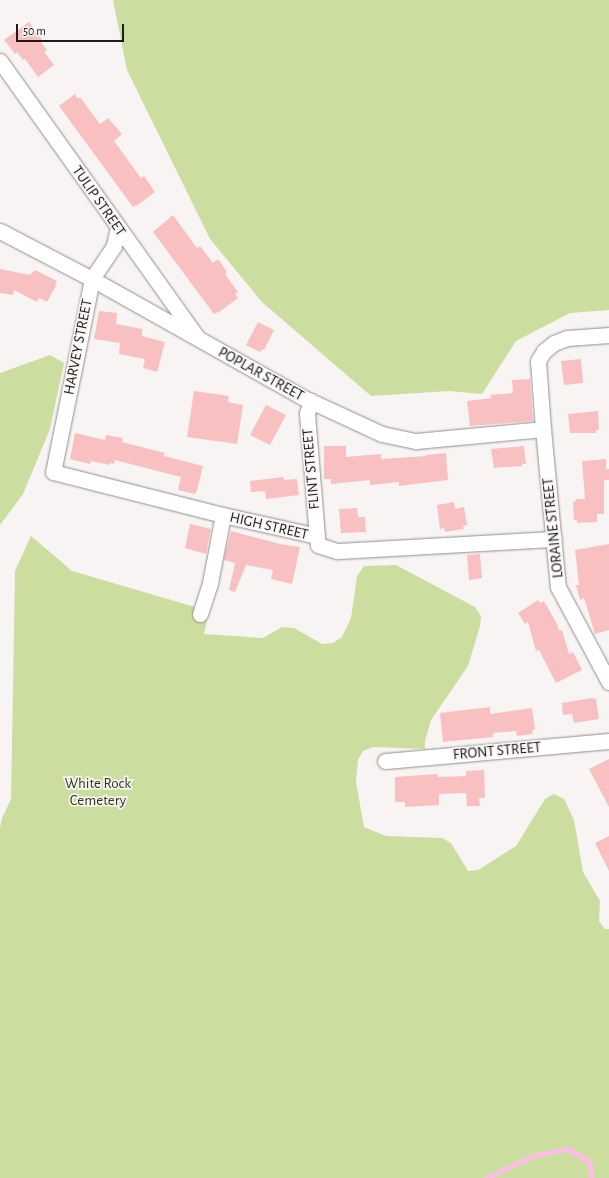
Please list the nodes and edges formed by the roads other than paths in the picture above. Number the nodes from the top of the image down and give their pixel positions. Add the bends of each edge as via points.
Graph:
1 (0, 61) edge
2 (118, 228) junction
3 (0, 231) edge
4 (92, 278) junction
5 (609, 335) edge
6 (199, 340) junction
7 (311, 402) junction
8 (543, 430) junction
9 (53, 472) joint
10 (223, 515) junction
11 (317, 536) junction
12 (554, 539) junction
13 (200, 614) dead end
14 (609, 682) edge
15 (609, 741) edge
16 (385, 761) dead end

1 - 2 street, TULIP STREET
2 - 4 street, HARVEY STREET via 114,246
2 - 6 street, TULIP STREET
3 - 4 street, POPLAR STREET
4 - 6 street, POPLAR STREET
4 - 9 street, HARVEY STREET
5 - 8 street, LORAINE STREET via 567,338 554,343 544,351 538,361
6 - 7 street, POPLAR STREET
7 - 8 street, POPLAR STREET via 382,434 416,441
7 - 11 street, FLINT STREET via 307,413
8 - 12 street, LORAINE STREET
9 - 10 street, HIGH STREET
10 - 11 street, HIGH STREET
10 - 13 street via 210,583
11 - 12 street, HIGH STREET via 318,545 337,551
12 - 14 street, LORAINE STREET via 558,587
15 - 16 street, FRONT STREET

